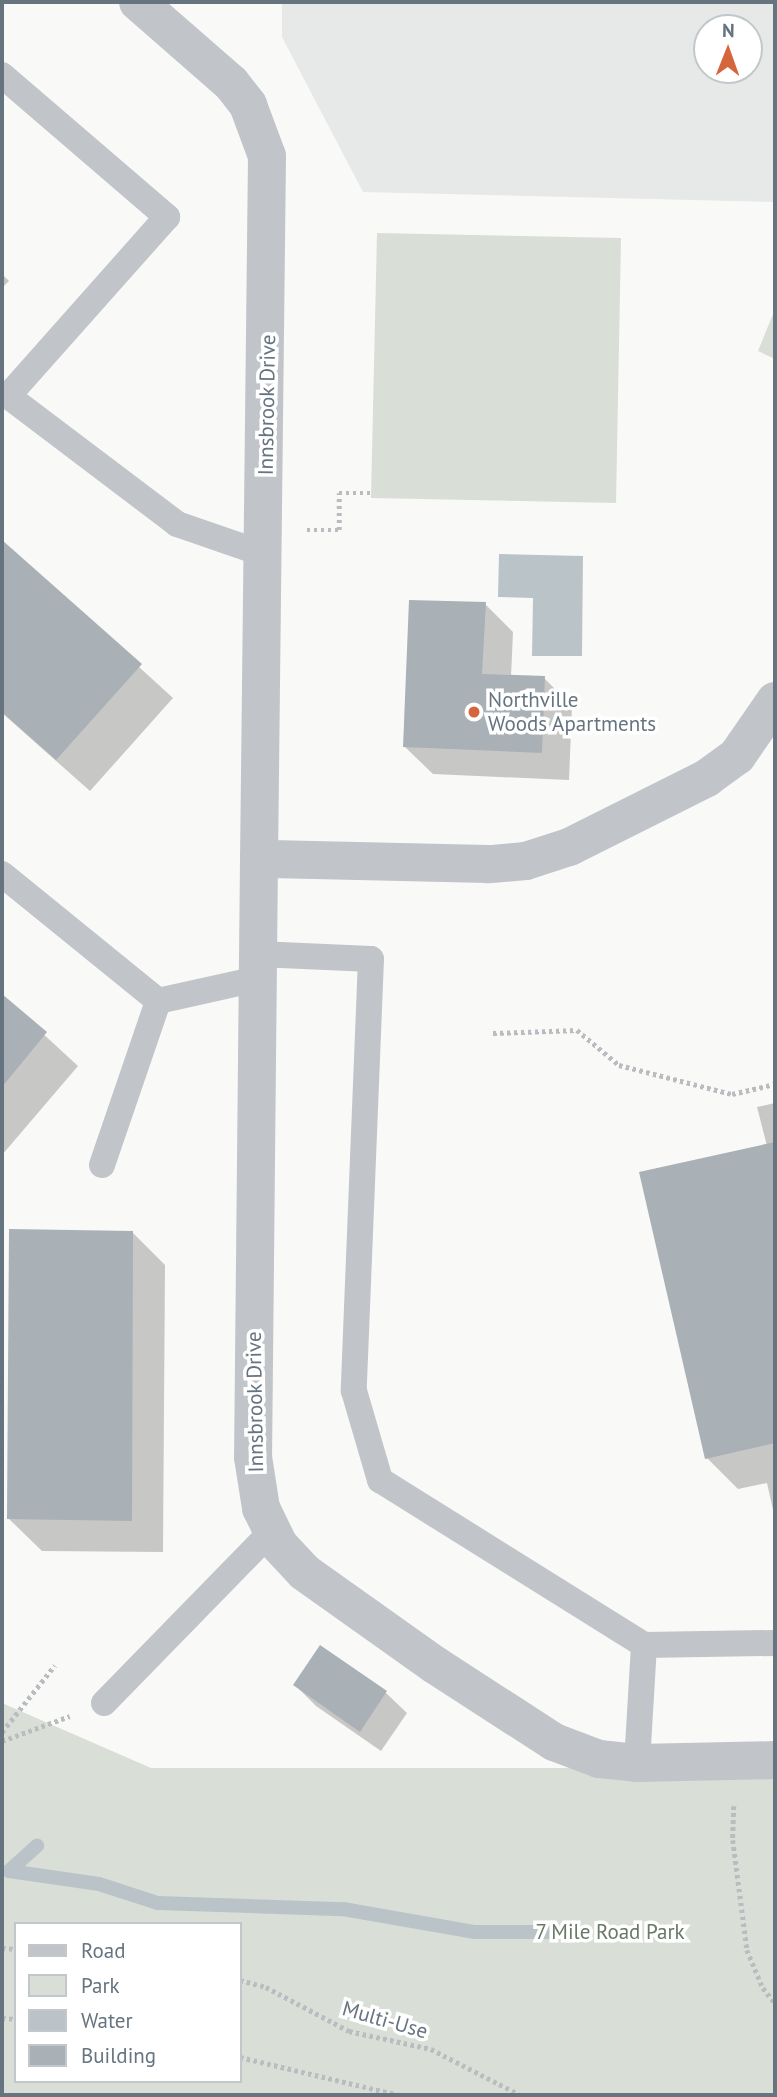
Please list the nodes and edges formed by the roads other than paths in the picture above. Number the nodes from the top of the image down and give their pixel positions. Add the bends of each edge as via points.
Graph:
1 (138, 2) edge
2 (2, 75) edge
3 (264, 542) junction
4 (775, 701) edge
5 (259, 859) junction
6 (2, 874) edge
7 (258, 967) junction
8 (158, 1001) junction
9 (102, 1165) dead end
10 (272, 1531) junction
11 (775, 1643) edge
12 (643, 1645) junction
13 (104, 1703) road end
14 (775, 1760) edge
15 (637, 1763) junction

1 - 3 street, Innsbrook Drive via 231,83 248,105 267,156
2 - 3 lane via 167,217 8,396 177,524
3 - 5 street, Innsbrook Drive
4 - 5 street via 737,757 707,778 569,847 526,861
5 - 7 street, Innsbrook Drive
6 - 8 lane
7 - 8 lane
7 - 10 street, Innsbrook Drive via 253,1457 261,1508
7 - 12 lane via 371,958 354,1391 380,1480
8 - 9 lane
10 - 13 lane
10 - 15 street, Innsbrook Drive via 304,1572 554,1742 598,1759
11 - 12 lane
12 - 15 lane
14 - 15 street, Innsbrook Drive

